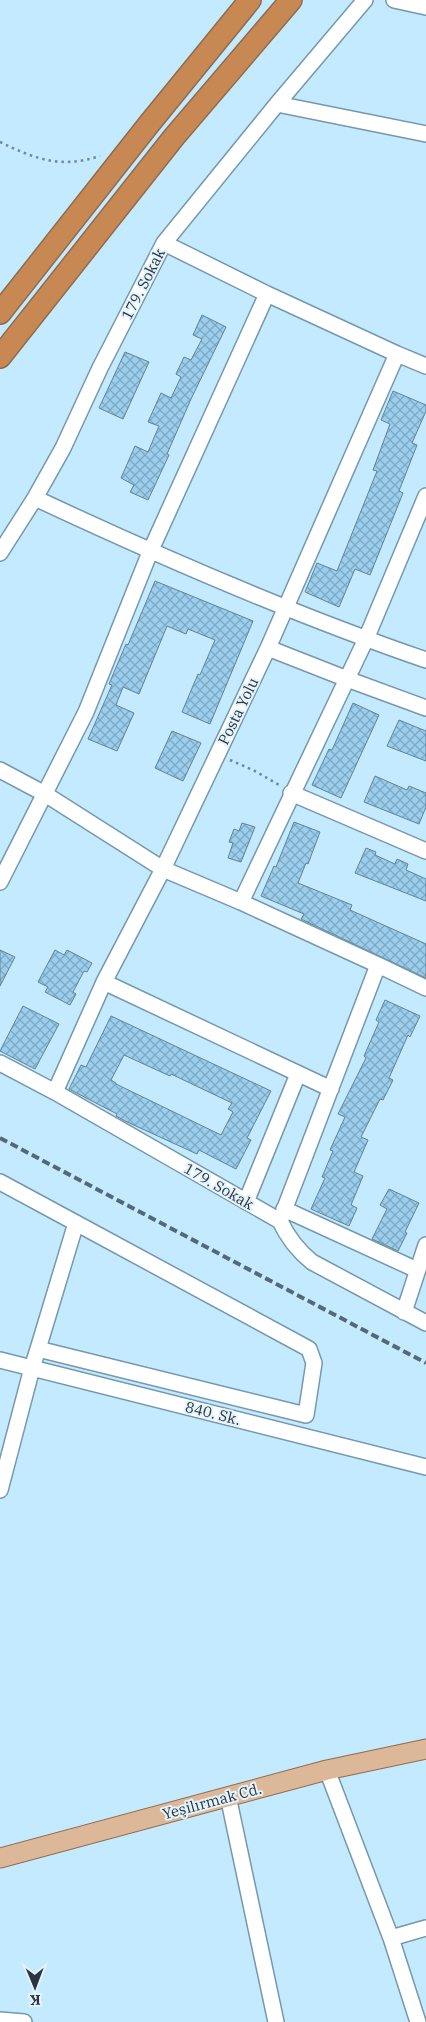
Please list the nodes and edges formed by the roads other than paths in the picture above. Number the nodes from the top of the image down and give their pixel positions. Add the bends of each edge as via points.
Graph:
1 (250, 0) edge
2 (291, 0) edge
3 (365, 0) edge
4 (394, 0) edge
5 (426, 7) edge
6 (277, 104) junction
7 (426, 134) edge
8 (164, 243) junction
9 (267, 294) junction
10 (0, 313) edge
11 (397, 354) junction
12 (0, 357) edge
13 (426, 366) edge
14 (35, 498) junction
15 (424, 505) edge
16 (150, 552) junction
17 (0, 553) edge
18 (285, 609) junction
19 (366, 639) junction
20 (268, 648) junction
21 (426, 660) edge
22 (347, 679) junction
23 (426, 708) edge
24 (0, 770) edge
25 (291, 793) junction
26 (45, 794) junction
27 (426, 851) edge
28 (163, 869) junction
29 (0, 882) edge
30 (241, 902) junction
31 (378, 965) junction
32 (104, 982) junction
33 (426, 988) edge
34 (0, 1062) edge
35 (298, 1074) junction
36 (330, 1089) junction
37 (55, 1092) junction
38 (0, 1182) edge
39 (246, 1202) junction
40 (282, 1215) junction
41 (76, 1223) junction
42 (426, 1245) edge
43 (417, 1270) junction
44 (404, 1312) junction
45 (426, 1323) edge
46 (38, 1349) junction
47 (0, 1360) edge
48 (32, 1368) junction
49 (426, 1467) edge
50 (0, 1490) edge
51 (426, 1749) edge
52 (327, 1770) junction
53 (228, 1796) junction
54 (0, 1858) edge
55 (426, 1928) edge
56 (391, 1938) junction
57 (0, 2020) edge
58 (24, 2022) edge
59 (276, 2022) edge
60 (418, 2022) edge

1 - 10 highway
2 - 12 highway via 174,137
3 - 6 street
4 - 5 street
6 - 7 street
6 - 8 street
8 - 9 street, 179. Sokak
8 - 14 street, 179. Sokak
9 - 11 street, 179. Sokak
9 - 16 street
11 - 13 street
11 - 18 street, Posta Yolu
14 - 16 street
14 - 17 street, 179. Sokak
15 - 19 street
16 - 18 street
16 - 26 street via 86,712
18 - 19 street
18 - 20 street, Posta Yolu
19 - 21 street
19 - 22 street
20 - 22 street
20 - 28 street, Posta Yolu
22 - 23 street
22 - 25 street
24 - 26 street
25 - 27 street
25 - 30 street
26 - 28 street
26 - 29 street
28 - 30 street
28 - 32 street, Posta Yolu
30 - 31 street
31 - 33 street
31 - 36 street
32 - 35 street
32 - 37 street, Posta Yolu
34 - 37 street, 179. Sokak
35 - 36 street
35 - 39 street
36 - 40 street
37 - 39 street, 179. Sokak
38 - 41 street
39 - 40 street, 179. Sokak
40 - 43 street, 179. Sokak
40 - 44 street via 288,1237 297,1250 312,1262
41 - 46 street
41 - 46 street via 309,1349 314,1363 306,1415
42 - 43 street
43 - 44 street
44 - 45 street
46 - 48 street
47 - 48 street, 840. Sk.
48 - 49 street, 840. Sk.
48 - 50 street
51 - 52 main road, Yeşilırmak Cd.
52 - 53 main road, Yeşilırmak Cd.
52 - 56 street
53 - 54 main road, Yeşilırmak Cd.
53 - 59 street
55 - 56 street
56 - 60 street
57 - 58 street

